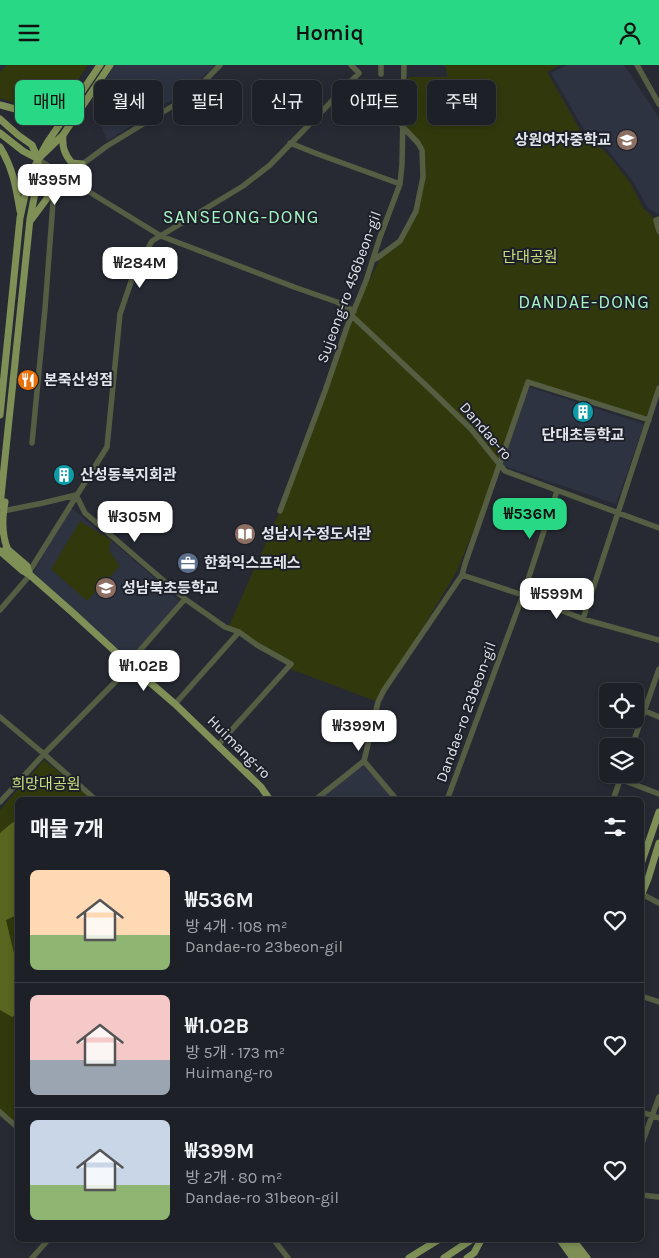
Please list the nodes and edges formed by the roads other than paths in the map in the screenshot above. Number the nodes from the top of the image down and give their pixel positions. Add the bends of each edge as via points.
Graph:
1 (100, 65) edge
2 (110, 65) edge
3 (220, 65) edge
4 (351, 65) edge
5 (381, 65) edge
6 (404, 65) edge
7 (637, 65) edge
8 (381, 74) dead end
9 (88, 85) junction
10 (659, 103) edge
11 (0, 105) edge
12 (0, 119) edge
13 (402, 126) junction
14 (0, 133) edge
15 (63, 135) junction
16 (290, 143) junction
17 (0, 147) edge
18 (38, 159) junction
19 (82, 165) junction
20 (65, 177) junction
21 (400, 184) junction
22 (54, 189) junction
23 (21, 215) junction
24 (658, 219) edge
25 (29, 222) junction
26 (659, 231) edge
27 (161, 236) junction
28 (373, 260) junction
29 (353, 313) junction
30 (659, 388) edge
31 (0, 415) edge
32 (649, 420) junction
33 (32, 443) dead end
34 (500, 466) junction
35 (557, 491) junction
36 (76, 495) junction
37 (2, 508) edge
38 (280, 511) dead end
39 (619, 513) junction
40 (659, 528) edge
41 (0, 543) edge
42 (3, 552) edge
43 (30, 574) junction
44 (462, 575) junction
45 (523, 595) junction
46 (185, 599) junction
47 (0, 610) edge
48 (583, 619) junction
49 (239, 633) junction
50 (659, 640) edge
51 (130, 665) junction
52 (659, 669) edge
53 (175, 704) junction
54 (645, 711) junction
55 (0, 717) edge
56 (659, 717) edge
57 (635, 738) edge
58 (218, 745) junction
59 (44, 754) junction
60 (364, 761) junction
61 (618, 783) edge
62 (636, 783) edge
63 (659, 794) edge
64 (93, 797) edge
65 (268, 797) edge
66 (319, 797) edge
67 (394, 797) edge
68 (448, 797) edge
69 (613, 797) edge
70 (0, 803) edge
71 (659, 812) edge
72 (644, 838) edge
73 (649, 841) junction
74 (658, 848) edge
75 (644, 855) edge
76 (644, 890) edge
77 (644, 896) edge
78 (659, 903) edge
79 (644, 997) edge
80 (659, 1002) edge
81 (659, 1097) edge
82 (0, 1112) edge
83 (644, 1113) edge
84 (656, 1117) edge
85 (15, 1125) edge
86 (644, 1140) edge
87 (644, 1195) edge
88 (659, 1197) edge
89 (46, 1242) edge
90 (276, 1242) edge
91 (435, 1242) edge
92 (468, 1242) edge
93 (480, 1242) edge
94 (561, 1242) edge
95 (568, 1242) edge
96 (575, 1242) edge
97 (32, 1258) edge
98 (288, 1258) edge
99 (409, 1258) edge
100 (444, 1258) edge
101 (467, 1258) edge
102 (573, 1258) edge
103 (581, 1258) edge
104 (587, 1258) edge

1 - 9 main road
2 - 15 main road
3 - 19 street via 191,95
4 - 16 street via 359,73
5 - 8 street
6 - 13 street, Sujeong-ro 456beon-gil
7 - 10 street
9 - 11 main road via 47,107 19,110
9 - 18 main road
12 - 18 main road via 32,145
13 - 21 street, Sujeong-ro 456beon-gil
13 - 28 street via 422,150 423,177 416,211 400,241
14 - 18 main road
15 - 18 main road
15 - 19 main road via 65,155 72,163
16 - 21 street
16 - 27 street via 270,165 243,186
17 - 23 main road via 15,181
18 - 20 street, Dandae-ro
18 - 23 main road via 29,177
18 - 25 main road via 38,177
19 - 20 street
20 - 22 main road
20 - 27 street, Dandae-ro
21 - 28 street, Sujeong-ro 456beon-gil
22 - 25 main road
22 - 33 street
23 - 31 main road
24 - 26 street
25 - 37 main road
27 - 29 street, Dandae-ro via 337,302
27 - 36 street via 152,241 134,273 120,314 107,447
28 - 29 street, Sujeong-ro 456beon-gil
29 - 34 street, Dandae-ro via 471,429
29 - 38 street, Sujeong-ro 456beon-gil
30 - 32 street
32 - 34 street via 528,382
32 - 39 street
34 - 35 street, Dandae-ro via 505,471
34 - 44 street
35 - 39 street, Dandae-ro
35 - 45 street, Dandae-ro 23beon-gil
36 - 37 street
36 - 43 street
36 - 46 street via 85,513
37 - 42 main road
39 - 40 street, Dandae-ro
39 - 48 street
41 - 42 main road, Huimang-ro
42 - 43 main road, Huimang-ro
43 - 47 street
43 - 51 main road, Huimang-ro
44 - 45 street
44 - 60 street via 384,690 378,702
45 - 48 street
45 - 68 street, Dandae-ro 23beon-gil
46 - 49 street
46 - 51 street
48 - 50 street
49 - 53 street
49 - 58 street via 291,663
51 - 53 main road, Huimang-ro
51 - 59 street
52 - 54 street
53 - 58 main road, Huimang-ro
54 - 56 street
54 - 57 street
55 - 59 street
58 - 65 main road, Huimang-ro
59 - 64 street
59 - 70 street
60 - 66 street
60 - 67 street
61 - 69 street
62 - 63 street
71 - 73 main road
72 - 73 street
73 - 75 main road
74 - 76 main road
77 - 78 street
79 - 80 street
81 - 84 street
82 - 85 street
83 - 84 street
84 - 86 street
87 - 88 street
89 - 97 street
90 - 98 street
91 - 99 main road
92 - 100 main road
93 - 101 main road
94 - 102 main road
95 - 103 main road
96 - 104 main road

